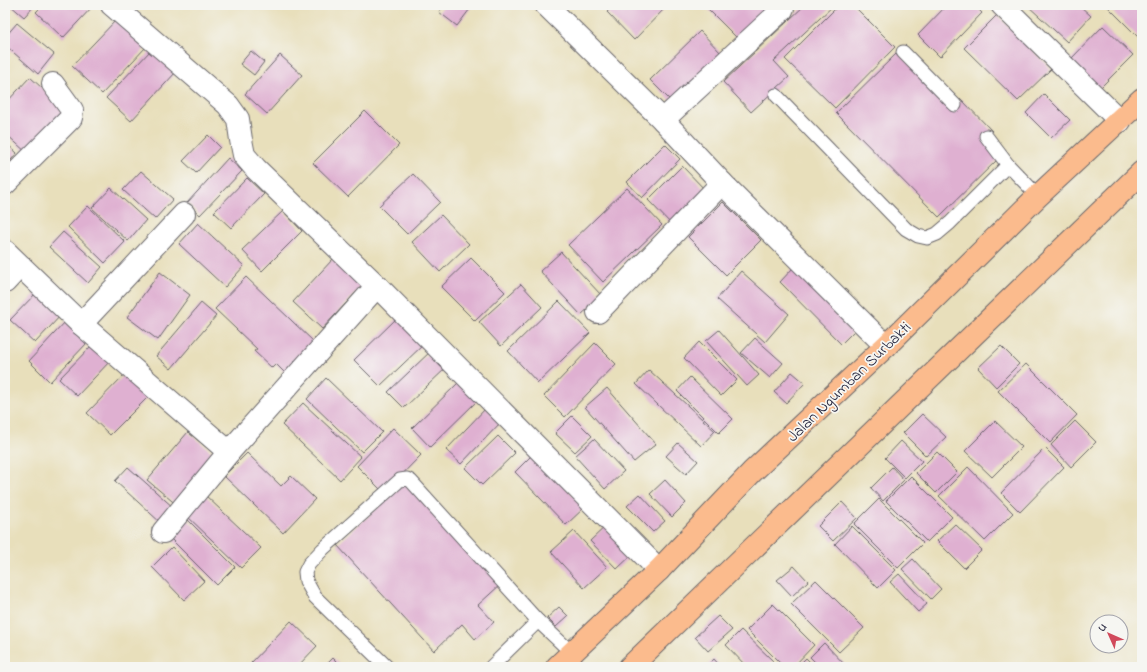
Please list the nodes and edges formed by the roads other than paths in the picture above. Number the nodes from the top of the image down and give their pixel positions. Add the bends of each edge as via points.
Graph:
1 (112, 5) edge
2 (546, 5) edge
3 (784, 5) edge
4 (1002, 5) edge
5 (903, 52) dead end
6 (53, 84) dead end
7 (776, 95) dead end
8 (1142, 99) edge
9 (955, 105) dead end
10 (663, 120) junction
11 (1120, 121) junction
12 (986, 136) dead end
13 (1008, 165) junction
14 (1142, 172) edge
15 (722, 183) junction
16 (5, 184) edge
17 (1038, 196) junction
18 (184, 214) dead end
19 (5, 251) edge
20 (20, 266) junction
21 (5, 282) edge
22 (376, 286) junction
23 (598, 312) dead end
24 (80, 324) junction
25 (886, 346) junction
26 (229, 452) junction
27 (162, 532) dead end
28 (659, 570) junction
29 (538, 621) junction
30 (564, 660) edge
31 (387, 667) edge
32 (491, 667) edge
33 (630, 667) edge

1 - 22 street via 228,105 238,119 244,155
2 - 10 street
3 - 10 street via 782,10
4 - 11 street
5 - 9 lane
6 - 16 street via 72,110 71,118
7 - 13 lane via 906,229 918,236 927,238 937,234
8 - 11 highway, Jalan Ngumban Surbakti
10 - 15 street
11 - 17 highway, Jalan Ngumban Surbakti
12 - 13 lane
13 - 17 lane
14 - 33 highway
15 - 23 street
15 - 25 street
17 - 25 highway, Jalan Ngumban Surbakti
18 - 24 street
19 - 20 street
20 - 21 street
20 - 24 street
22 - 26 street
22 - 28 street
24 - 26 street
25 - 28 highway, Jalan Ngumban Surbakti via 752,472
26 - 27 street
28 - 30 highway, Jalan Ngumban Surbakti
29 - 30 lane
29 - 31 lane via 411,481 400,480 323,549 305,572 306,582 315,597
29 - 32 lane

